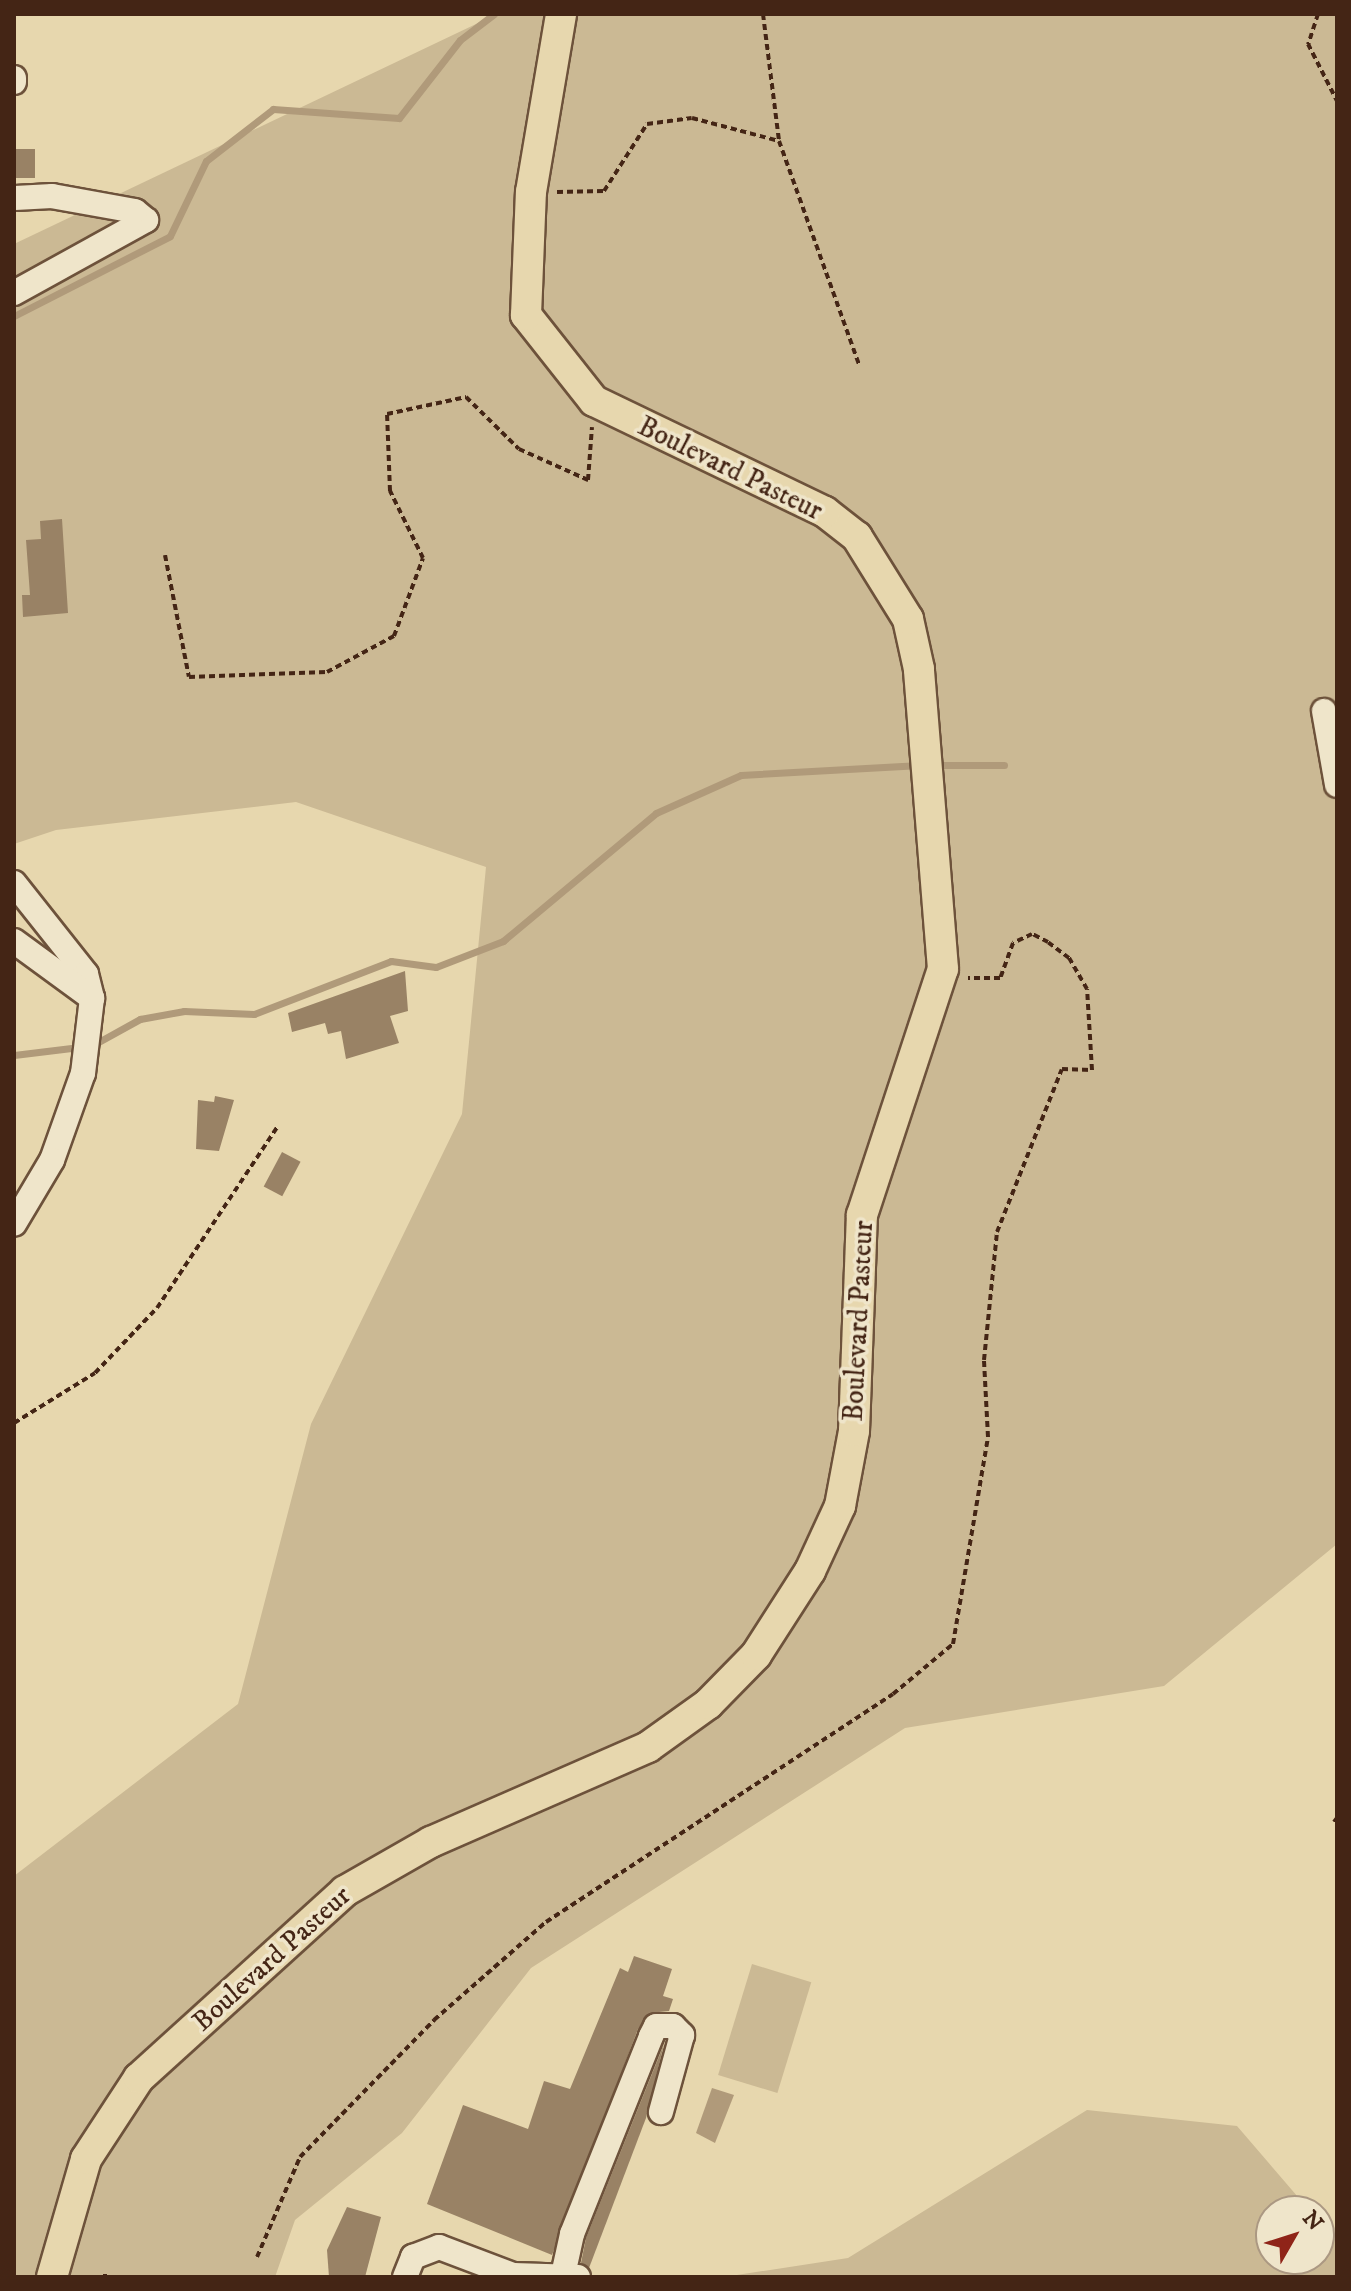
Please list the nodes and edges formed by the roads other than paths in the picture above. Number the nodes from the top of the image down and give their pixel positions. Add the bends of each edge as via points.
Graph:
1 (561, 14) edge
2 (15, 198) edge
3 (14, 293) edge
4 (1324, 711) dead end
5 (1337, 785) edge
6 (14, 883) edge
7 (14, 941) edge
8 (92, 998) junction
9 (14, 1224) edge
10 (661, 2112) dead end
11 (570, 2276) edge
12 (52, 2277) edge
13 (405, 2277) edge

1 - 12 main road, Boulevard Pasteur via 531,192 526,315 594,401 825,512 857,537 908,619 940,863 943,969 862,1215 854,1431 840,1506 810,1571 756,1655 708,1704 648,1747 431,1842 345,1891 139,2078 86,2159
2 - 3 street via 52,196 135,211 146,220
4 - 5 street
6 - 8 street via 86,974
7 - 8 street
8 - 9 street via 83,1073 52,1160
10 - 11 street via 682,2035 673,2026 656,2026 651,2036 572,2234
11 - 13 street via 513,2275 439,2247 413,2257

